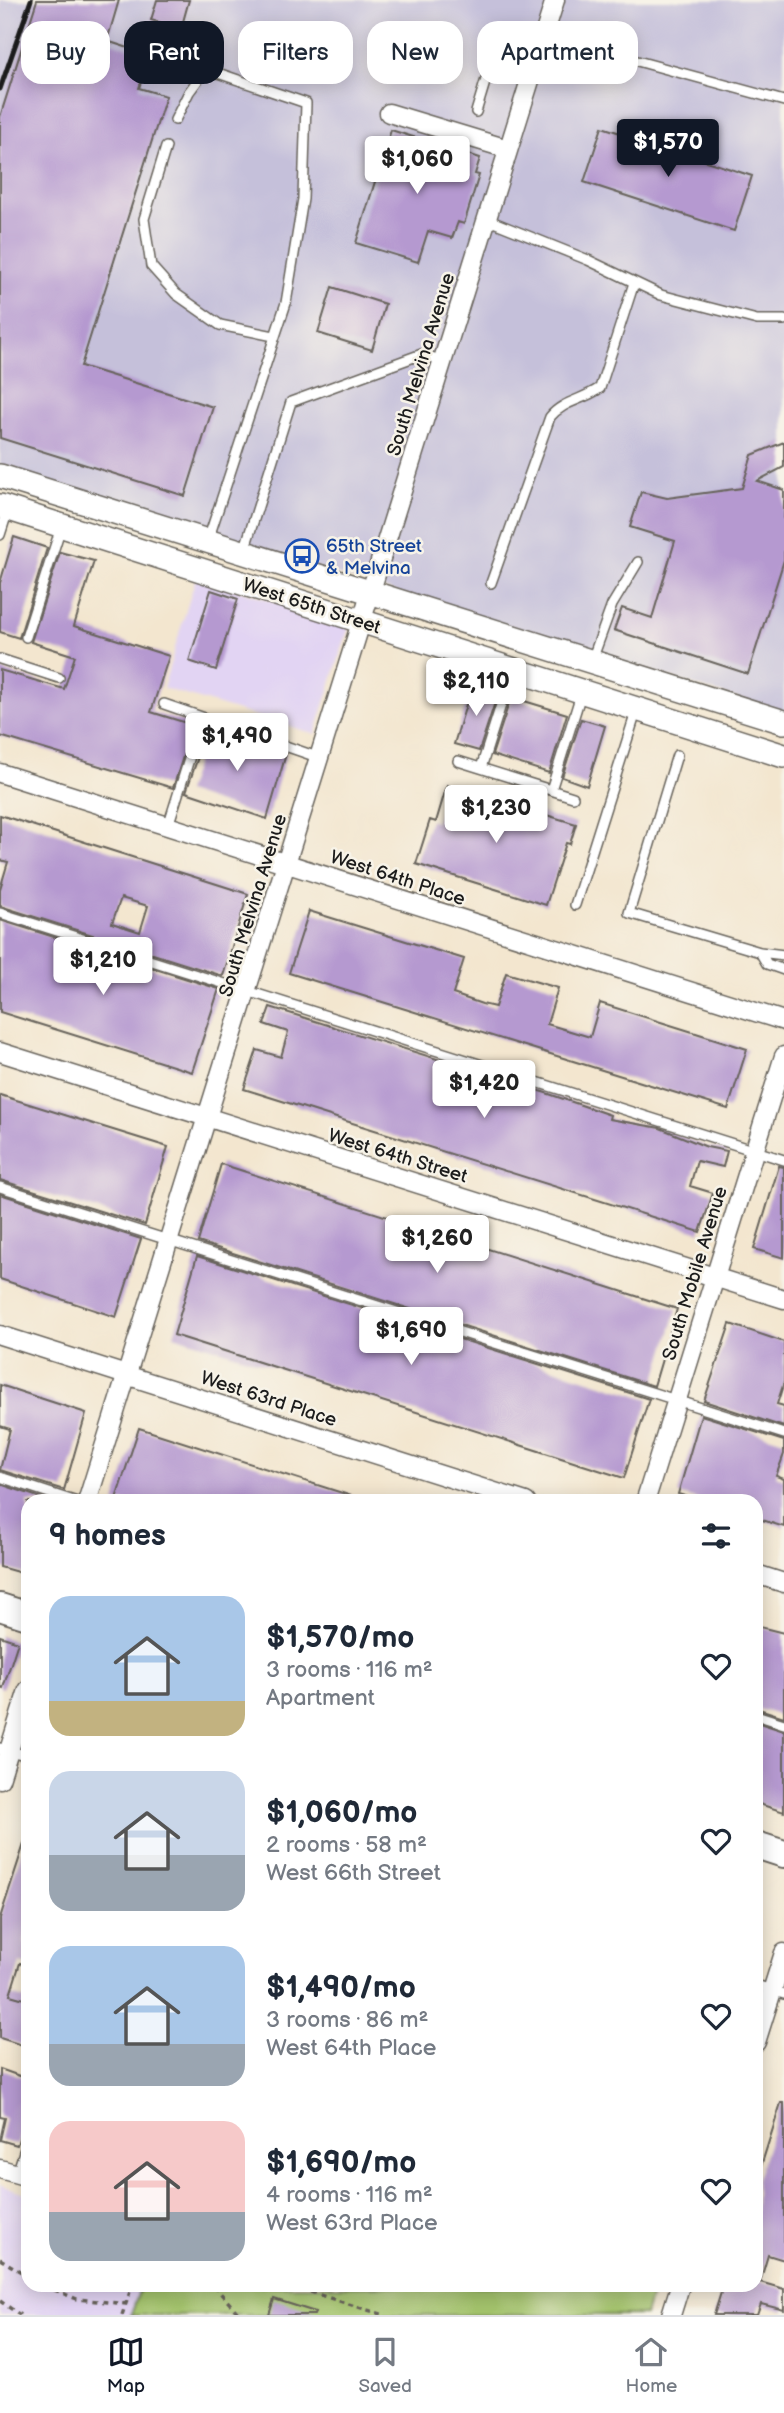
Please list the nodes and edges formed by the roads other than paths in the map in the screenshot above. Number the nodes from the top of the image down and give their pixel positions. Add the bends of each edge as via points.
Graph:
1 (555, 0) edge
2 (548, 21) edge
3 (638, 61) edge
4 (484, 84) edge
5 (528, 84) edge
6 (784, 101) edge
7 (476, 112) dead end
8 (389, 113) dead end
9 (175, 120) dead end
10 (166, 147) dead end
11 (508, 149) junction
12 (486, 219) junction
13 (634, 283) junction
14 (784, 320) edge
15 (274, 336) junction
16 (443, 361) junction
17 (0, 476) edge
18 (4, 507) edge
19 (61, 525) junction
20 (0, 535) edge
21 (208, 541) junction
22 (244, 553) junction
23 (639, 562) dead end
24 (491, 583) dead end
25 (372, 593) junction
26 (363, 621) junction
27 (26, 637) dead end
28 (0, 659) edge
29 (592, 662) junction
30 (513, 669) junction
31 (59, 678) dead end
32 (582, 691) junction
33 (164, 704) dead end
34 (637, 709) junction
35 (202, 718) junction
36 (784, 722) edge
37 (677, 755) dead end
38 (784, 756) edge
39 (320, 758) junction
40 (458, 761) dead end
41 (481, 768) junction
42 (0, 773) edge
43 (551, 790) junction
44 (573, 797) dead end
45 (168, 826) junction
46 (286, 863) junction
47 (575, 905) dead end
48 (0, 913) edge
49 (760, 952) junction
50 (784, 956) edge
51 (784, 970) edge
52 (247, 991) junction
53 (784, 1021) edge
54 (0, 1052) edge
55 (784, 1056) edge
56 (208, 1118) junction
57 (755, 1150) junction
58 (784, 1160) edge
59 (0, 1187) edge
60 (169, 1240) junction
61 (715, 1277) junction
62 (784, 1298) edge
63 (0, 1335) edge
64 (127, 1375) junction
65 (676, 1401) junction
66 (784, 1434) edge
67 (0, 1477) edge
68 (52, 1494) edge
69 (90, 1494) edge
70 (501, 1494) edge
71 (647, 1494) edge
72 (763, 1576) edge
73 (784, 1583) edge
74 (0, 1607) edge
75 (21, 1614) edge
76 (21, 1707) edge
77 (763, 1717) edge
78 (784, 1724) edge
79 (4, 1749) edge
80 (21, 1754) edge
81 (0, 1779) edge
82 (763, 1847) edge
83 (784, 1854) edge
84 (783, 1961) edge
85 (771, 1990) edge
86 (763, 2018) edge
87 (678, 2292) edge
88 (671, 2315) edge

1 - 2 street, South Melvina Avenue
3 - 6 lane
4 - 7 lane
5 - 11 street, South Melvina Avenue
8 - 11 street
9 - 15 lane via 206,69 306,103 303,199 286,303
10 - 15 lane via 144,219 151,266 176,294 220,325
11 - 12 street, South Melvina Avenue
12 - 13 lane
12 - 16 street, South Melvina Avenue
13 - 14 lane via 661,295 757,320
13 - 24 lane via 600,388 559,406 550,418
15 - 21 lane
16 - 22 lane via 422,354 291,402
16 - 25 street, South Melvina Avenue
17 - 21 street, West 65th Street
18 - 19 street, West 65th Street
18 - 20 lane
19 - 26 street, West 65th Street
19 - 27 lane
21 - 22 street, West 65th Street
22 - 25 street, West 65th Street
23 - 29 lane via 611,606
25 - 26 street, South Melvina Avenue
25 - 29 street, West 65th Street
26 - 30 street, West 65th Street
26 - 39 street, South Melvina Avenue
28 - 31 lane
29 - 36 street, West 65th Street
30 - 32 street, West 65th Street
30 - 41 lane
32 - 34 street, West 65th Street
32 - 43 lane
33 - 35 lane
34 - 38 street, West 65th Street
34 - 47 lane
35 - 39 lane
35 - 45 lane
37 - 49 lane via 629,913
39 - 46 street, South Melvina Avenue
40 - 41 lane
41 - 43 lane
42 - 45 street, West 64th Place
43 - 44 lane
45 - 46 street, West 64th Place
46 - 52 street, South Melvina Avenue
46 - 53 street, West 64th Place
48 - 52 lane
49 - 50 lane
49 - 51 lane via 767,964
52 - 56 street, South Melvina Avenue
52 - 57 lane
54 - 56 street, West 64th Street
55 - 57 street, South Mobile Avenue
56 - 60 street, South Melvina Avenue
56 - 61 street, West 64th Street
57 - 58 lane
57 - 61 street, South Mobile Avenue
59 - 60 lane
60 - 64 street, South Melvina Avenue
60 - 65 lane
61 - 62 street, West 64th Street
61 - 65 street, South Mobile Avenue
63 - 64 street, West 63rd Place
64 - 69 street, South Melvina Avenue
64 - 70 street, West 63rd Place
65 - 66 lane
65 - 71 street, South Mobile Avenue
67 - 68 lane
72 - 73 street
74 - 75 main road
76 - 79 street
77 - 78 lane
79 - 80 lane
79 - 81 street
82 - 83 main road
84 - 85 street
85 - 86 street
87 - 88 street

